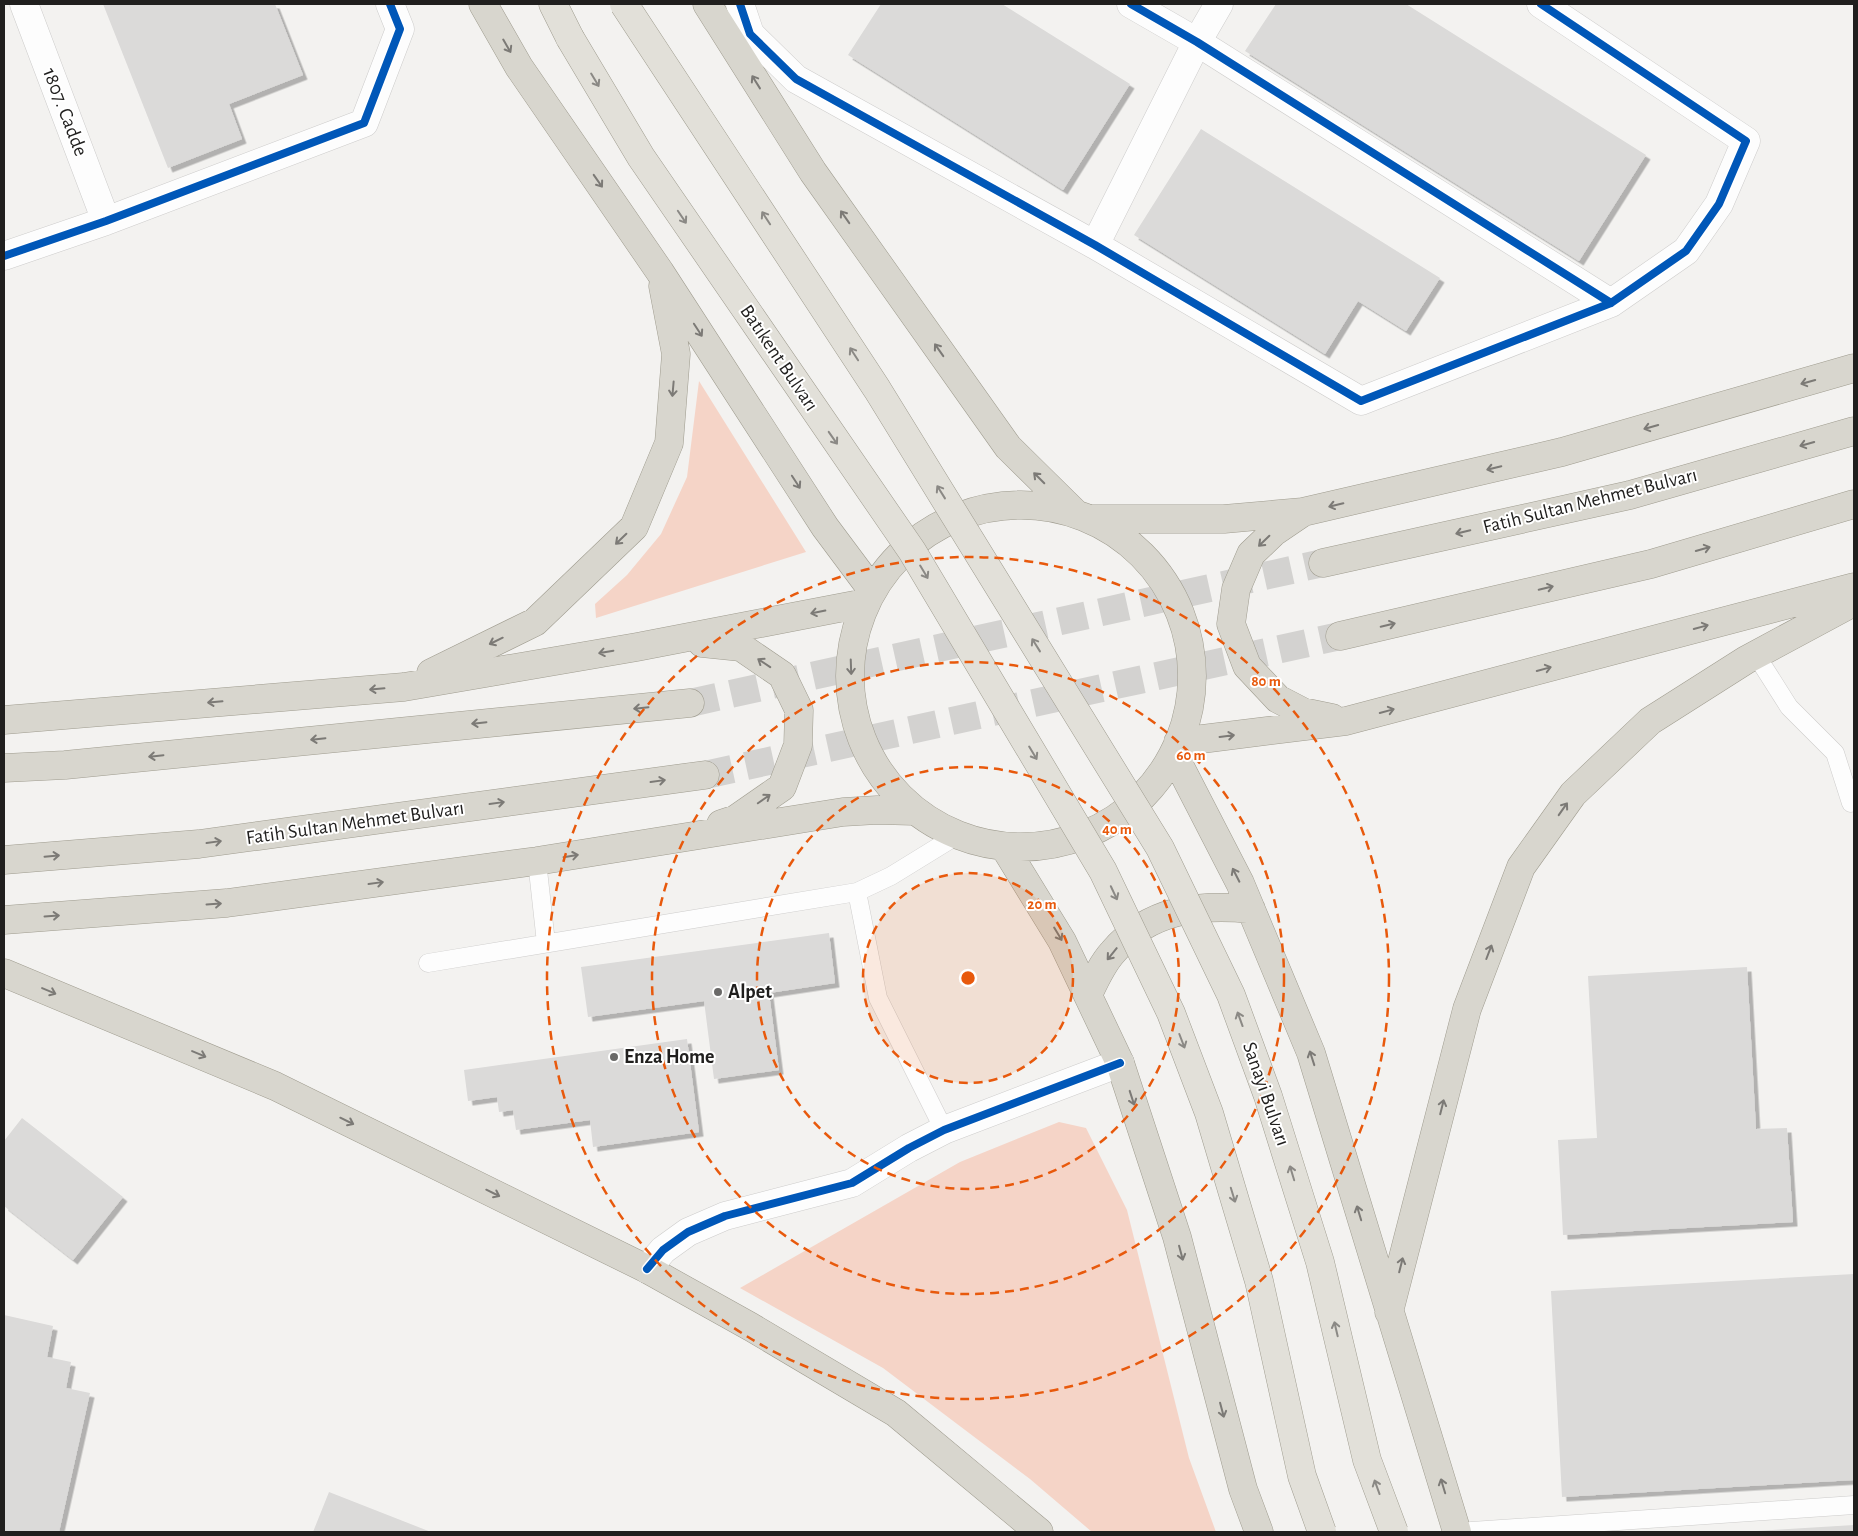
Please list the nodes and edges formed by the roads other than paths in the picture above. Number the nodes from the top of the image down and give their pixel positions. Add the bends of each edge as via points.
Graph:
1 (24, 4) edge
2 (390, 4) edge
3 (483, 4) edge
4 (553, 4) edge
5 (624, 4) edge
6 (707, 4) edge
7 (740, 4) edge
8 (1131, 4) edge
9 (1219, 4) edge
10 (1541, 4) edge
11 (1197, 42) junction
12 (106, 221) junction
13 (1095, 245) junction
14 (4, 256) edge
15 (660, 272) junction
16 (1611, 303) junction
17 (1854, 368) edge
18 (1854, 431) edge
19 (1854, 504) edge
20 (1303, 512) junction
21 (1080, 516) junction
22 (1323, 563) tunnel mouth
23 (1854, 587) edge
24 (869, 596) junction
25 (1854, 602) edge
26 (1340, 636) tunnel mouth
27 (637, 647) junction
28 (1756, 655) junction
29 (404, 686) junction
30 (690, 703) tunnel mouth
31 (4, 720) edge
32 (1346, 722) junction
33 (1176, 748) junction
34 (4, 768) edge
35 (705, 775) tunnel mouth
36 (1851, 802) dead end
37 (913, 811) junction
38 (956, 836) junction
39 (672, 840) junction
40 (1005, 848) junction
41 (4, 860) edge
42 (537, 861) junction
43 (857, 892) junction
44 (1251, 909) junction
45 (4, 920) edge
46 (546, 944) junction
47 (428, 963) dead end
48 (4, 973) edge
49 (1088, 995) junction
50 (1120, 1063) junction
51 (944, 1130) junction
52 (647, 1269) junction
53 (1389, 1312) junction
54 (1854, 1505) edge
55 (1039, 1532) edge
56 (1259, 1532) edge
57 (1322, 1532) edge
58 (1394, 1532) edge
59 (1457, 1532) edge

1 - 12 street, 1807. Cadde
2 - 12 street via 400,30 364,123
3 -> 15 highway via 519,67
4 -> 57 main road, Batıkent Bulvarı, bridge via 641,157 912,551 1103,871 1174,1022 1209,1113 1259,1281 1302,1476
58 -> 5 main road, Sanayi Bulvarı, bridge via 1367,1460 1320,1262 1268,1096 1231,995 1160,848 877,389
21 -> 6 highway via 1008,447 813,172
7 - 13 street via 750,34 796,79
8 - 11 street
9 - 11 street
10 - 16 street via 1746,142 1719,204 1686,251
11 - 13 street
11 - 16 street
12 - 14 street
13 - 16 street via 1361,401
15 -> 24 highway
15 -> 29 highway via 676,354 669,443 634,527 535,622
17 -> 20 highway via 1562,452
18 -> 22 highway, Fatih Sultan Mehmet Bulvarı via 1630,495
26 -> 19 highway via 1651,564
20 - 21 highway via 1160,520
20 -> 32 highway via 1274,532 1251,554 1236,589 1231,624 1247,666 1278,699 1303,712
21 - 24 highway via 1014,504 956,517 898,554
21 - 33 highway via 1126,540 1167,584 1190,639 1192,698
32 -> 23 highway
24 -> 27 highway
24 -> 37 highway via 850,652 852,712 874,767
25 - 28 highway
27 -> 29 highway
39 -> 27 highway via 736,819 782,787 798,745 799,710 782,675 740,647 694,642
28 - 36 lane via 1789,707 1835,753
53 -> 28 highway via 1467,1009 1521,867 1573,794 1650,721
29 -> 31 highway
30 -> 34 highway via 65,765
33 -> 32 highway
33 - 40 highway via 1150,789 1118,819 1064,843
44 -> 33 highway
41 -> 35 highway, Fatih Sultan Mehmet Bulvarı via 199,844
37 - 38 highway
37 - 39 highway via 843,812
38 - 40 highway
38 - 43 lane via 891,876
42 -> 39 highway
40 -> 49 highway via 1062,941
45 -> 42 highway via 227,903
42 - 46 lane
43 - 46 lane
43 - 51 lane via 878,998
44 -> 49 highway via 1226,906 1193,908 1161,917 1113,951
53 -> 44 highway via 1311,1053
46 - 47 lane
48 -> 52 highway via 275,1086
49 - 50 highway
50 - 51 street
50 -> 56 highway via 1177,1237 1243,1489
51 - 52 street via 852,1183 725,1216 688,1232 663,1250
52 - 55 highway via 896,1413
59 -> 53 highway
54 - 59 lane

